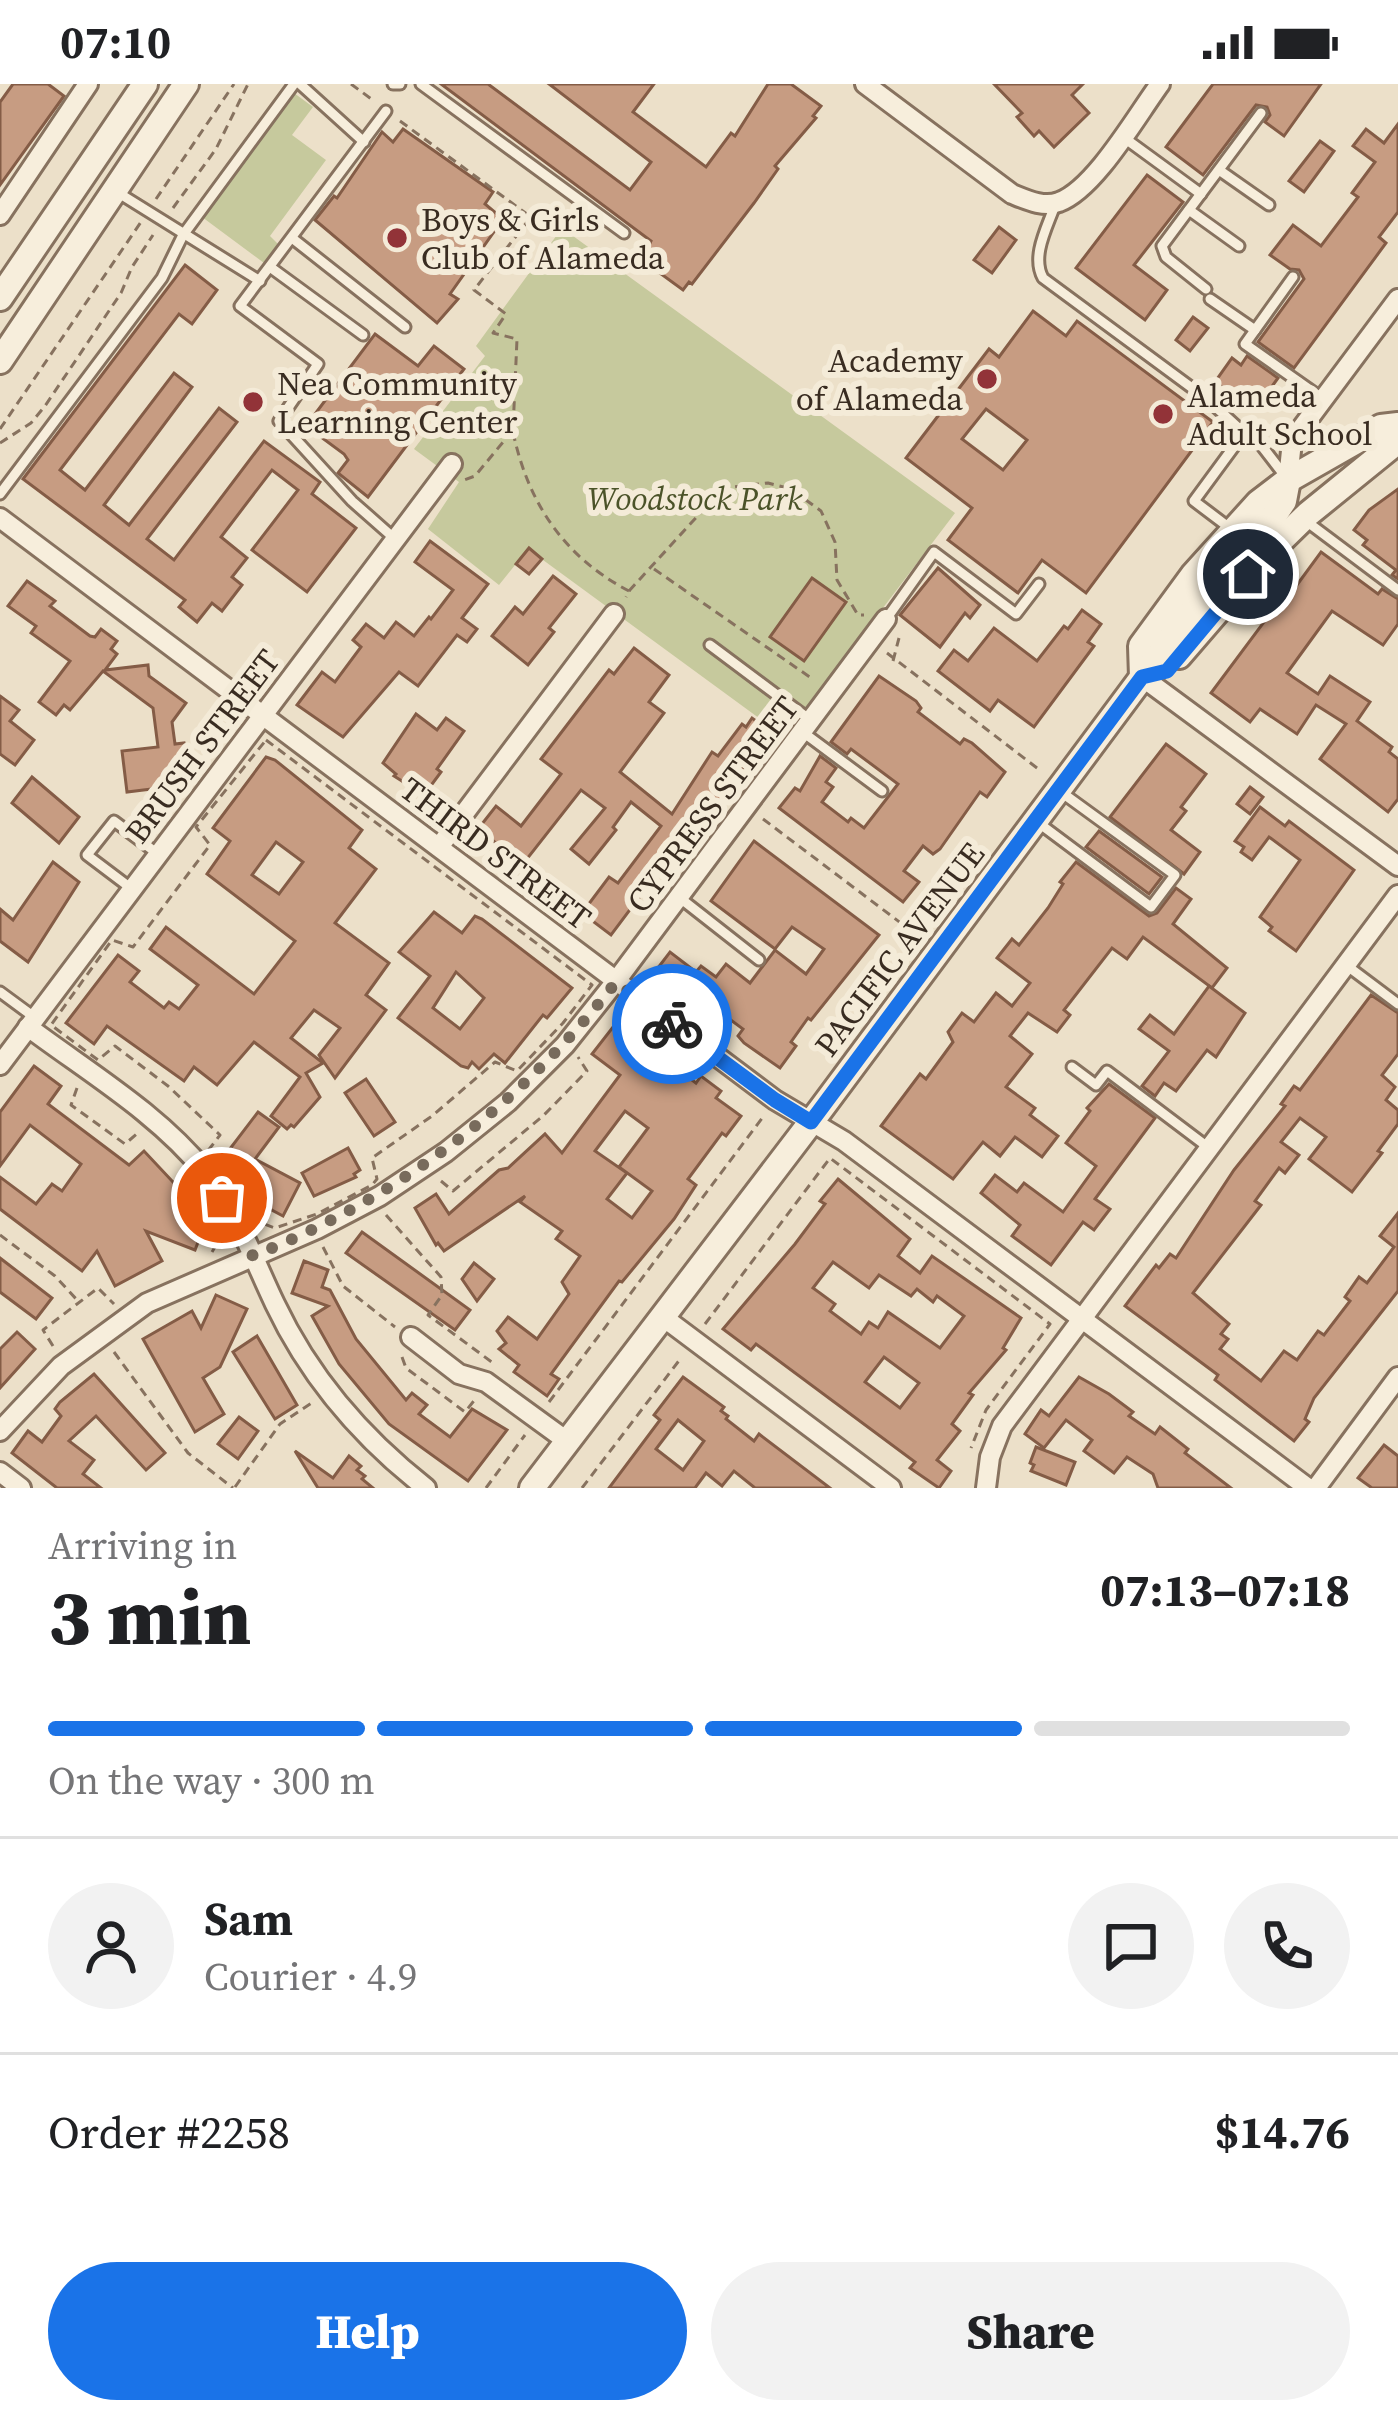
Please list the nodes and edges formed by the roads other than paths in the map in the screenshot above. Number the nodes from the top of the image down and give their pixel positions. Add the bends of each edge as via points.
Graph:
1 (88, 84) edge
2 (146, 84) edge
3 (186, 84) edge
4 (297, 84) edge
5 (421, 84) edge
6 (865, 84) edge
7 (1160, 84) edge
8 (386, 111) road end
9 (1261, 113) dead end
10 (1122, 136) junction
11 (364, 142) junction
12 (1219, 170) junction
13 (114, 191) junction
14 (1201, 194) junction
15 (1055, 204) junction
16 (1269, 206) dead end
17 (1189, 210) junction
18 (0, 215) edge
19 (624, 233) dead end
20 (183, 236) junction
21 (292, 238) junction
22 (1239, 246) dead end
23 (270, 267) junction
24 (1293, 277) dead end
25 (260, 280) junction
26 (0, 298) edge
27 (1398, 298) edge
28 (405, 328) dead end
29 (1255, 330) junction
30 (362, 335) dead end
31 (0, 361) edge
32 (1323, 399) junction
33 (1398, 425) edge
34 (1244, 433) junction
35 (1398, 441) edge
36 (452, 464) dead end
37 (1288, 480) junction
38 (0, 494) edge
39 (1305, 517) junction
40 (0, 518) edge
41 (1231, 529) junction
42 (395, 539) junction
43 (1040, 584) dead end
44 (1398, 590) edge
45 (614, 614) road end
46 (886, 619) joint
47 (710, 645) dead end
48 (1142, 677) junction
49 (262, 716) junction
50 (808, 727) junction
51 (1060, 788) junction
52 (882, 791) dead end
53 (1036, 821) junction
54 (439, 847) junction
55 (158, 854) junction
56 (1398, 866) edge
57 (131, 889) junction
58 (1398, 895) edge
59 (680, 898) junction
60 (759, 960) dead end
61 (1346, 965) junction
62 (616, 982) junction
63 (0, 992) edge
64 (1398, 1004) edge
65 (32, 1022) junction
66 (3, 1054) edge
67 (1072, 1067) dead end
68 (811, 1122) junction
69 (1208, 1148) junction
70 (253, 1256) junction
71 (1081, 1316) junction
72 (663, 1317) junction
73 (404, 1338) road end
74 (1398, 1377) edge
75 (0, 1431) edge
76 (567, 1441) junction
77 (0, 1472) edge
78 (21, 1488) edge
79 (426, 1488) edge
80 (532, 1488) edge
81 (891, 1488) edge
82 (986, 1488) edge
83 (1312, 1488) edge

1 - 18 street
2 - 26 street
3 - 13 street
4 - 11 lane
4 - 20 lane
5 - 19 lane
6 - 15 street via 1012,194
7 - 10 street
8 - 11 lane
9 - 12 lane
10 - 14 lane
10 - 15 street via 1077,192
11 - 21 lane
12 - 14 lane
12 - 16 lane
13 - 20 lane
13 - 31 street
14 - 17 lane
15 - 34 lane via 1039,255 1043,278
17 - 22 lane
17 - 29 lane via 1162,251
20 - 25 lane
20 - 38 lane via 162,278
21 - 23 lane
21 - 28 lane
23 - 25 lane
23 - 30 lane
24 - 29 lane
25 - 42 lane via 240,306 318,364 279,421
27 - 32 street
29 - 32 lane via 1245,344
32 - 37 street via 1292,441
33 - 37 street, PACIFIC AVENUE
34 - 37 lane
34 - 41 lane via 1194,501
35 - 39 street, PACIFIC AVENUE
36 - 42 street, BRUSH STREET
37 - 41 street, PACIFIC AVENUE
37 - 48 street via 1270,521
39 - 44 lane
39 - 48 street, PACIFIC AVENUE via 1167,671
40 - 49 street, THIRD STREET
41 - 48 street, PACIFIC AVENUE via 1141,646
42 - 49 street, BRUSH STREET
43 - 46 lane via 1016,614 934,552
45 - 54 street
46 - 50 street, CYPRESS STREET
47 - 50 lane
48 - 51 street, PACIFIC AVENUE
48 - 56 street
49 - 54 street, THIRD STREET
49 - 55 street, BRUSH STREET
50 - 52 lane
50 - 59 street, CYPRESS STREET
51 - 53 street, PACIFIC AVENUE
51 - 53 lane via 1175,875 1151,907
53 - 68 street, PACIFIC AVENUE
54 - 62 street, THIRD STREET
55 - 57 street, BRUSH STREET
55 - 57 lane via 114,820 87,855
57 - 65 street, BRUSH STREET
58 - 61 street
59 - 60 lane
59 - 62 street, CYPRESS STREET
61 - 64 lane
61 - 69 street
62 - 68 street, THIRD STREET
62 - 70 street, CYPRESS STREET via 565,1046 446,1151 380,1196
63 - 65 lane
65 - 66 street, BRUSH STREET
65 - 70 street via 184,1149
67 - 69 lane via 1096,1085 1107,1071
68 - 71 street, THIRD STREET
68 - 72 street, PACIFIC AVENUE
69 - 71 street
70 - 75 street, CYPRESS STREET via 104,1331
70 - 79 street via 327,1392
71 - 82 street via 1002,1426
71 - 83 street, THIRD STREET
72 - 76 street, PACIFIC AVENUE
72 - 81 street
73 - 76 street via 486,1382
74 - 83 street
76 - 80 street, PACIFIC AVENUE
77 - 78 street

